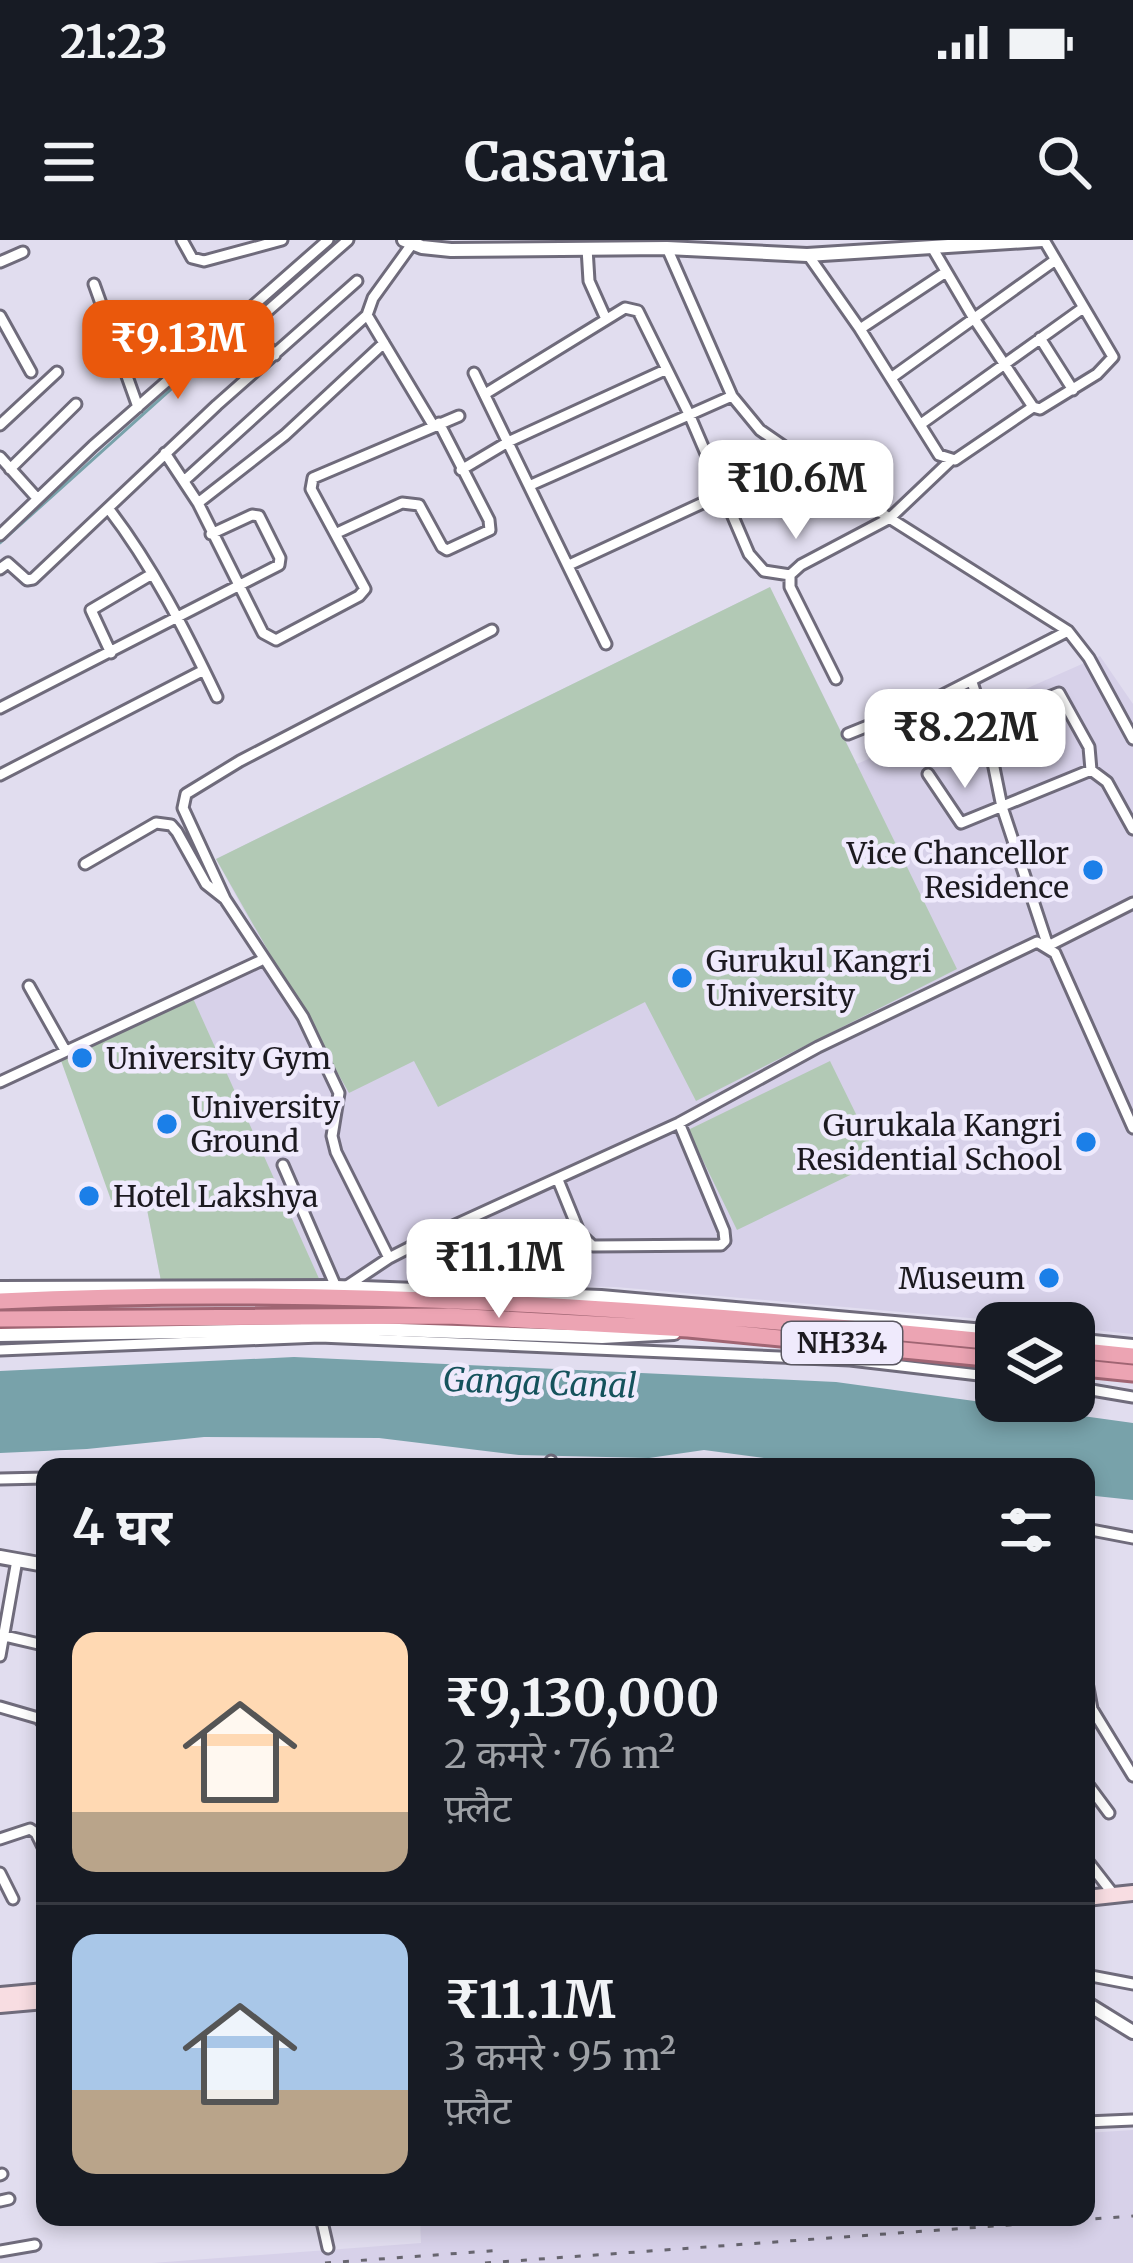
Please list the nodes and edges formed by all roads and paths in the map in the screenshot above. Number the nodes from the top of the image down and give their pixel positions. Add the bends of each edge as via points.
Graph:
1 (182, 240) edge
2 (282, 240) edge
3 (328, 240) edge
4 (348, 240) edge
5 (1043, 240) edge
6 (990, 241) edge
7 (408, 242) edge
8 (450, 245) edge
9 (670, 245) edge
10 (856, 246) edge
11 (587, 248) junction
12 (933, 249) junction
13 (812, 250) edge
14 (23, 252) dead end
15 (1054, 261) junction
16 (0, 262) edge
17 (946, 272) junction
18 (357, 281) dead end
19 (94, 284) dead end
20 (1083, 308) junction
21 (367, 315) junction
22 (0, 316) edge
23 (973, 317) junction
24 (606, 319) junction
25 (860, 329) junction
26 (1040, 338) junction
27 (384, 343) junction
28 (275, 355) junction
29 (1003, 364) junction
30 (665, 370) junction
31 (31, 372) dead end
32 (57, 372) dead end
33 (474, 373) dead end
34 (891, 379) junction
35 (1073, 390) junction
36 (484, 394) junction
37 (732, 396) junction
38 (76, 404) dead end
39 (138, 407) junction
40 (1033, 407) junction
41 (688, 414) junction
42 (459, 416) dead end
43 (436, 424) junction
44 (921, 424) junction
45 (0, 425) edge
46 (508, 442) junction
47 (165, 453) junction
48 (0, 457) edge
49 (950, 461) junction
50 (10, 469) junction
51 (461, 470) junction
52 (184, 480) junction
53 (531, 485) junction
54 (722, 494) junction
55 (36, 497) junction
56 (198, 503) junction
57 (108, 508) junction
58 (890, 518) junction
59 (337, 533) junction
60 (212, 534) junction
61 (0, 535) edge
62 (569, 566) junction
63 (0, 569) edge
64 (152, 574) junction
65 (790, 575) junction
66 (237, 587) junction
67 (177, 619) junction
68 (492, 629) dead end
69 (1068, 631) junction
70 (605, 644) dead end
71 (112, 653) junction
72 (204, 670) junction
73 (836, 679) dead end
74 (972, 682) junction
75 (217, 697) dead end
76 (0, 708) edge
77 (985, 723) junction
78 (848, 734) dead end
79 (1133, 739) edge
80 (1091, 770) junction
81 (928, 774) dead end
82 (0, 776) edge
83 (1001, 807) junction
84 (1133, 829) edge
85 (85, 864) dead end
86 (225, 899) junction
87 (1133, 903) edge
88 (1048, 946) junction
89 (262, 960) junction
90 (29, 986) dead end
91 (64, 1050) junction
92 (0, 1082) edge
93 (679, 1123) junction
94 (1133, 1128) edge
95 (283, 1165) dead end
96 (558, 1180) junction
97 (389, 1258) junction
98 (0, 1288) edge
99 (340, 1288) junction
100 (0, 1300) edge
101 (0, 1319) edge
102 (699, 1330) junction
103 (975, 1331) edge
104 (0, 1336) edge
105 (975, 1340) edge
106 (1095, 1342) edge
107 (1133, 1346) edge
108 (0, 1350) edge
109 (1095, 1352) edge
110 (1133, 1356) edge
111 (975, 1357) edge
112 (1095, 1369) edge
113 (1133, 1373) edge
114 (975, 1375) edge
115 (1095, 1391) edge
116 (1133, 1397) edge
117 (36, 1478) edge
118 (0, 1479) edge
119 (1095, 1530) edge
120 (1133, 1538) edge
121 (0, 1557) edge
122 (17, 1560) junction
123 (36, 1563) edge
124 (2, 1635) edge
125 (36, 1643) edge
126 (0, 1656) edge
127 (0, 1708) edge
128 (1095, 1713) edge
129 (36, 1717) edge
130 (1133, 1776) edge
131 (1095, 1794) edge
132 (1109, 1813) dead end
133 (36, 1834) edge
134 (0, 1839) edge
135 (1095, 1870) edge
136 (0, 1873) edge
137 (1133, 1893) edge
138 (1114, 1895) junction
139 (1095, 1897) edge
140 (13, 1899) dead end
141 (1095, 1977) edge
142 (1133, 1984) edge
143 (36, 1992) edge
144 (0, 1995) edge
145 (36, 2002) edge
146 (0, 2005) edge
147 (1095, 2009) edge
148 (1133, 2032) edge
149 (1133, 2120) edge
150 (1095, 2122) edge
151 (323, 2226) edge
152 (35, 2245) dead end
153 (328, 2248) dead end
154 (0, 2251) edge

1 - 2 street via 192,258 204,261
3 - 39 street
4 - 28 street via 255,322 254,332
5 - 6 street
5 - 15 street
6 - 12 street
7 - 8 street
7 - 21 street
8 - 11 street
9 - 11 street
9 - 13 street
9 - 37 street
10 - 12 street
10 - 13 street
11 - 24 street via 589,281
12 - 17 street
13 - 25 street
14 - 16 street
15 - 20 street
15 - 23 street
17 - 23 street
17 - 25 street
18 - 28 street
19 - 39 street
20 - 26 street
20 - 35 street via 1113,356
21 - 27 street
21 - 52 street
22 - 31 street
23 - 29 street
23 - 34 street
24 - 30 street via 625,308 638,311
24 - 36 street
25 - 34 street
26 - 29 street
26 - 35 street
27 - 43 street
27 - 56 street
28 - 47 street
29 - 40 street
29 - 44 street
30 - 41 street
30 - 46 street
32 - 45 street
33 - 36 street
34 - 44 street
35 - 40 street
36 - 46 street
37 - 41 street
37 - 58 street via 760,430
38 - 50 street
39 - 55 street
40 - 49 street
41 - 53 street
41 - 54 street
42 - 43 street
43 - 51 street
43 - 59 street via 313,478 311,489
44 - 49 street
46 - 51 street
46 - 53 street
47 - 52 street
47 - 57 street
48 - 50 street
49 - 58 street
50 - 55 street
51 - 59 street via 490,525 453,551 412,502
52 - 56 street
53 - 62 street
54 - 62 street
54 - 65 street via 759,566
55 - 61 street
56 - 60 street
57 - 63 street via 33,579 8,563
57 - 64 street
58 - 65 street
58 - 69 street
59 - 66 street via 364,584 359,596 272,640
60 - 66 street
60 - 66 street via 252,515 262,519 280,562
62 - 70 street
64 - 67 street
64 - 71 street via 92,610
65 - 73 street
66 - 67 street
67 - 71 street
67 - 72 street
68 - 86 street via 186,794 183,808
69 - 74 street
69 - 79 street
71 - 76 street
72 - 75 street
72 - 82 street
74 - 77 street
74 - 78 street
77 - 80 street via 1059,693 1089,747
77 - 83 street
80 - 83 street
80 - 84 street via 1107,782
81 - 83 street via 958,822
83 - 88 street
85 - 86 street via 164,823
86 - 89 street
87 - 88 street
88 - 93 street via 1026,945
88 - 94 street
89 - 91 street
89 - 97 street via 293,1000 338,1088 333,1144
90 - 91 street
91 - 92 street
93 - 96 street
93 - 96 street via 724,1231 721,1245 593,1246
95 - 99 street
96 - 97 street
97 - 99 street
98 - 99 street
99 - 103 street via 601,1297
100 - 105 highway, NH334 via 338,1298 692,1313
101 - 102 highway, NH334 via 448,1316
102 - 104 street via 602,1337 369,1329
102 - 111 highway, NH334
106 - 107 street
108 - 114 street via 320,1337 850,1360
109 - 110 highway
112 - 113 highway
115 - 116 street
117 - 118 street
119 - 120 street
121 - 122 street
122 - 123 street
122 - 124 street
124 - 125 street
124 - 126 street
127 - 129 street
128 - 130 street
131 - 132 street
133 - 134 street via 30,1828
135 - 138 street
136 - 140 street
137 - 138 main road
138 - 139 main road
141 - 142 street
143 - 144 main road
145 - 146 main road
147 - 148 street
149 - 150 street
151 - 153 street
152 - 154 street

